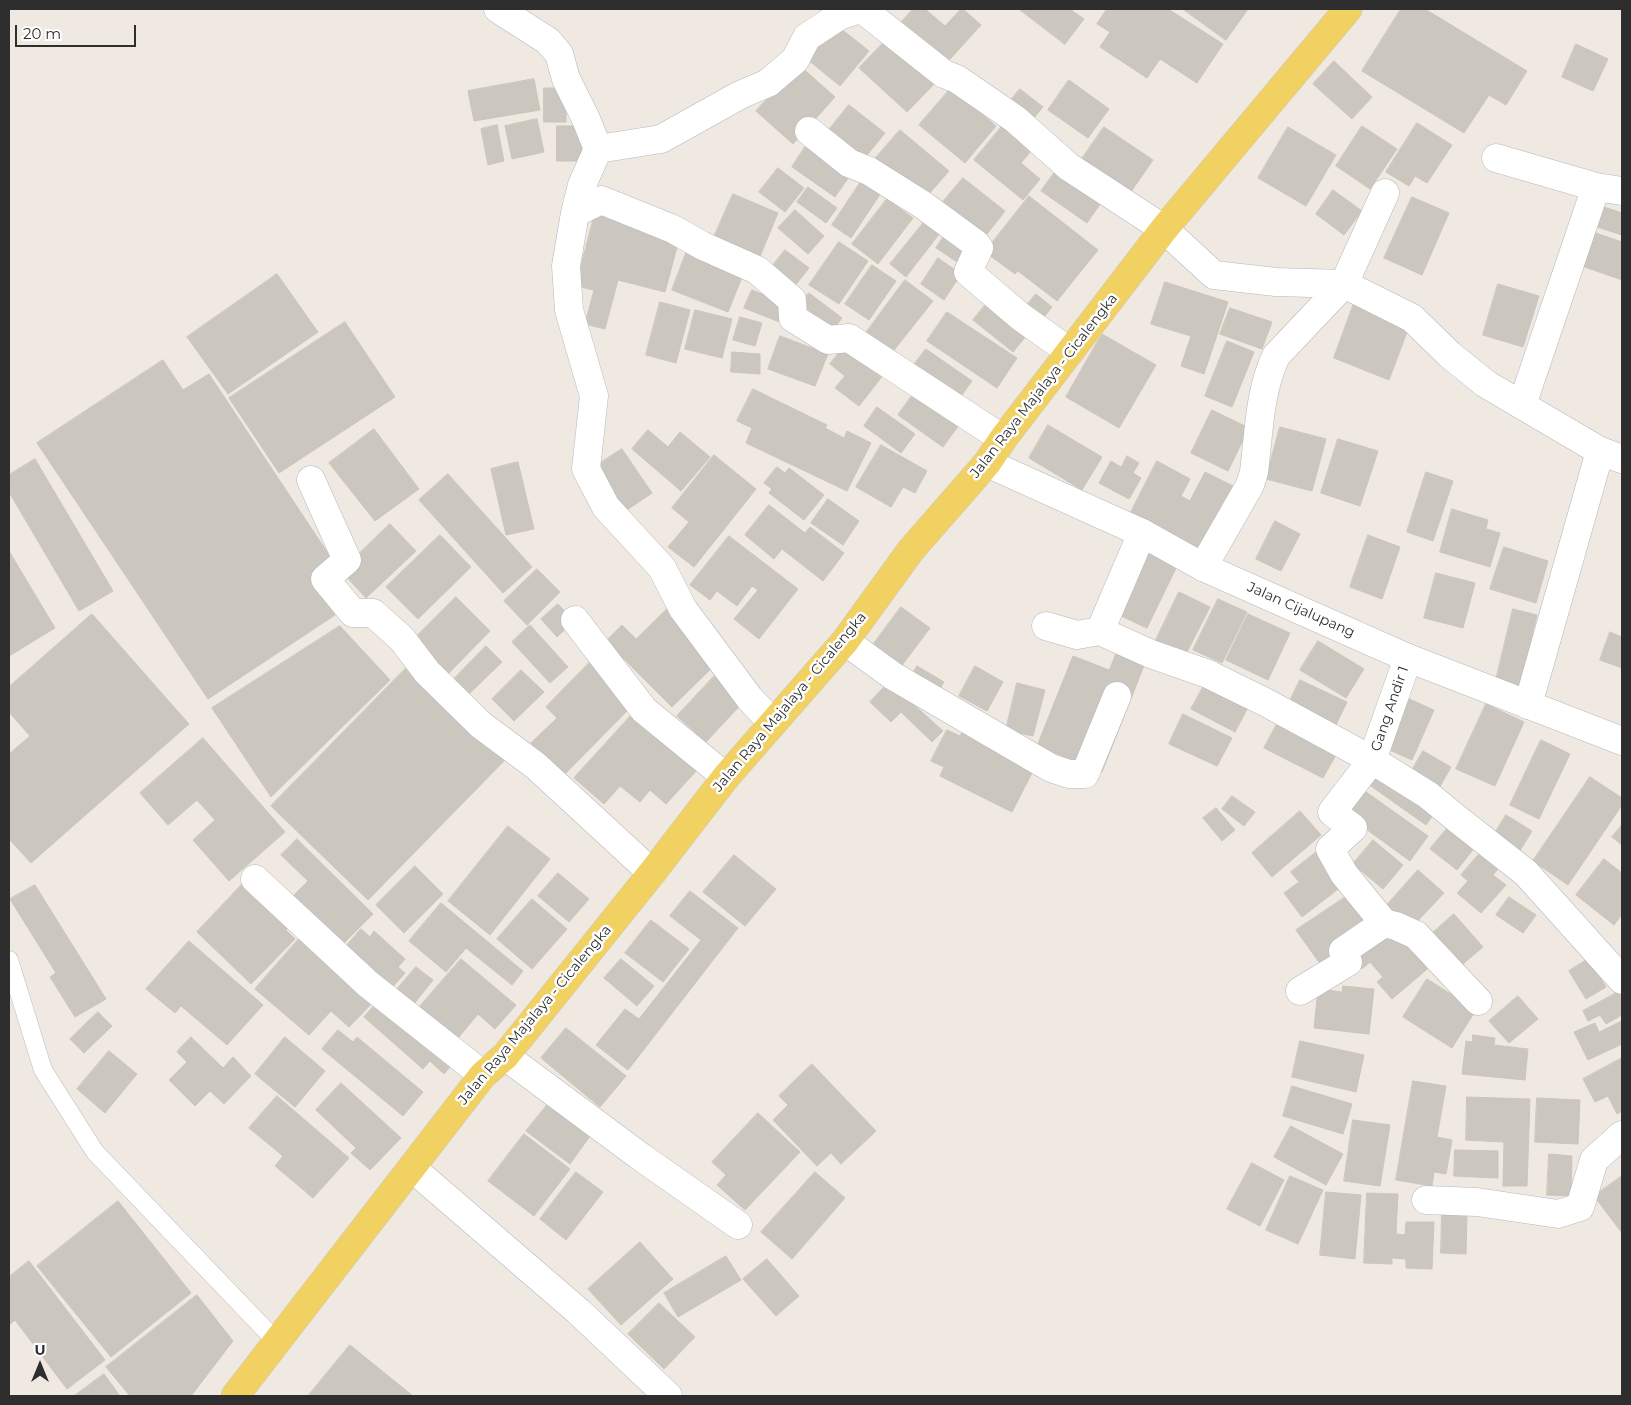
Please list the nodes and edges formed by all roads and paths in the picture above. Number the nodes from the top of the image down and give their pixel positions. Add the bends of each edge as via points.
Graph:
1 (498, 9) edge
2 (861, 9) edge
3 (1348, 9) edge
4 (809, 131) dead end
5 (598, 149) junction
6 (1496, 158) dead end
7 (1609, 189) edge
8 (1385, 193) dead end
9 (575, 213) junction
10 (1164, 230) junction
11 (1344, 284) junction
12 (1070, 352) junction
13 (1522, 405) junction
14 (1003, 438) junction
15 (1611, 455) edge
16 (987, 462) junction
17 (312, 480) dead end
18 (1142, 533) junction
19 (1203, 567) junction
20 (575, 620) dead end
21 (1046, 626) dead end
22 (1100, 632) junction
23 (844, 641) junction
24 (1408, 658) junction
25 (1117, 696) dead end
26 (1528, 705) junction
27 (772, 722) junction
28 (1622, 741) edge
29 (1372, 760) junction
30 (726, 777) junction
31 (652, 872) junction
32 (255, 879) dead end
33 (1384, 923) junction
34 (9, 960) edge
35 (1622, 980) edge
36 (1300, 991) dead end
37 (1478, 1001) dead end
38 (505, 1056) junction
39 (483, 1075) junction
40 (1622, 1135) edge
41 (412, 1168) junction
42 (1426, 1200) dead end
43 (738, 1225) dead end
44 (276, 1341) junction
45 (235, 1396) edge
46 (668, 1396) edge

1 - 5 street via 548,40 559,54 566,79
2 - 5 street via 839,16 806,36 795,60 768,83 661,139
2 - 10 street via 944,74 957,79 1015,119 1069,167
3 - 10 main road, Jalan Raya Majalaya - Cicalengka
4 - 12 street via 849,163 869,171 923,205 976,244 979,248 968,272 1021,317
5 - 9 street via 582,185
6 - 7 street
7 - 13 street
8 - 11 street
9 - 14 street via 601,200 757,270 792,300 793,318 828,340 849,338
9 - 27 street via 566,266 569,310 594,396 586,468 606,507 662,568 683,609 750,699
10 - 11 street via 1214,275 1276,282
10 - 12 main road, Jalan Raya Majalaya - Cicalengka
11 - 13 street via 1412,318 1486,384
11 - 19 street via 1276,356 1264,392 1250,485
12 - 14 main road, Jalan Raya Majalaya - Cicalengka
13 - 15 street
14 - 16 main road, Jalan Raya Majalaya - Cicalengka
15 - 26 street
16 - 18 street, Jalan Cijalupang
16 - 23 main road, Jalan Raya Majalaya - Cicalengka via 911,550
17 - 31 street via 347,560 325,579 354,614 373,613 402,639 427,672 481,725 536,766
18 - 19 street, Jalan Cijalupang
18 - 22 street
19 - 24 street, Jalan Cijalupang
20 - 30 street via 644,710
21 - 22 street via 1077,635
22 - 29 street via 1208,674
23 - 25 street via 893,676 1051,768 1069,774 1085,774
23 - 27 main road, Jalan Raya Majalaya - Cicalengka
24 - 26 street, Jalan Cijalupang
24 - 29 street, Gang Andir 1
26 - 28 street, Jalan Cijalupang
27 - 30 main road, Jalan Raya Majalaya - Cicalengka
29 - 33 street, Gang Andir 1 via 1332,812 1353,828 1330,849 1344,874
29 - 35 street via 1428,795 1526,872
30 - 31 main road, Jalan Raya Majalaya - Cicalengka
31 - 38 main road, Jalan Raya Majalaya - Cicalengka
32 - 39 street via 368,984
33 - 36 street via 1343,951 1348,962
33 - 37 street via 1416,935
34 - 44 lane via 43,1070 95,1152
38 - 39 main road, Jalan Raya Majalaya - Cicalengka
38 - 43 street
39 - 41 main road, Jalan Raya Majalaya - Cicalengka
40 - 42 street via 1594,1160 1580,1207 1558,1214 1477,1202
41 - 44 main road, Jalan Raya Majalaya - Cicalengka
41 - 46 street via 578,1311
44 - 45 main road, Jalan Raya Majalaya - Cicalengka

